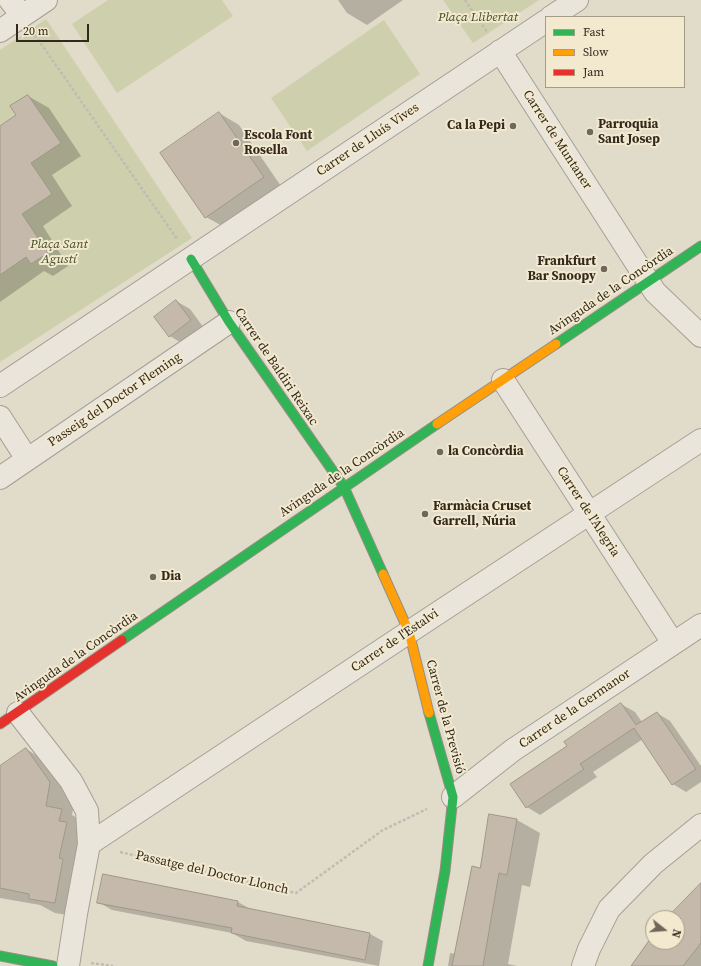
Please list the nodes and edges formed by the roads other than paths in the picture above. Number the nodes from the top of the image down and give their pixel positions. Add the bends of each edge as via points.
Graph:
1 (46, 0) edge
2 (577, 0) edge
3 (16, 8) edge
4 (553, 16) edge
5 (545, 21) edge
6 (0, 31) edge
7 (500, 52) junction
8 (701, 246) edge
9 (190, 259) junction
10 (649, 281) junction
11 (229, 322) junction
12 (701, 336) edge
13 (503, 380) junction
14 (0, 386) edge
15 (0, 417) edge
16 (701, 440) edge
17 (27, 459) junction
18 (0, 478) edge
19 (344, 487) junction
20 (589, 513) junction
21 (701, 625) edge
22 (409, 632) junction
23 (673, 643) junction
24 (9, 719) edge
25 (453, 797) junction
26 (701, 825) edge
27 (89, 844) junction
28 (0, 956) edge
29 (53, 966) edge
30 (68, 966) edge
31 (428, 966) edge
32 (583, 966) edge

1 - 3 street
2 - 4 street
3 - 6 street
5 - 7 street, Carrer de Lluís Vives
7 - 9 street, Carrer de Lluís Vives
7 - 10 street, Carrer de Muntaner
8 - 10 street, Avinguda de la Concòrdia
9 - 11 street, Carrer de Baldiri Reixac
9 - 14 street
10 - 12 street, Carrer de Muntaner via 655,292
10 - 13 street, Avinguda de la Concòrdia
11 - 17 street, Passeig del Doctor Fleming
11 - 19 street, Carrer de Baldiri Reixac
13 - 19 street, Avinguda de la Concòrdia
13 - 20 street, Carrer de l'Alegria
15 - 17 street
16 - 20 street, Carrer de l'Estalvi
17 - 18 street, Passeig del Doctor Fleming
19 - 22 street, Carrer de la Previsió
19 - 24 street, Avinguda de la Concòrdia
20 - 22 street, Carrer de l'Estalvi
20 - 23 street, Carrer de l'Alegria
21 - 23 street, Carrer de la Germanor
22 - 25 street, Carrer de la Previsió
22 - 27 street, Carrer de l'Estalvi
23 - 25 street, Carrer de la Germanor via 513,750
24 - 27 street via 71,781 87,811
25 - 31 street, Carrer de la Previsió via 446,871
26 - 32 street via 653,864 609,909
27 - 30 street
28 - 29 street

